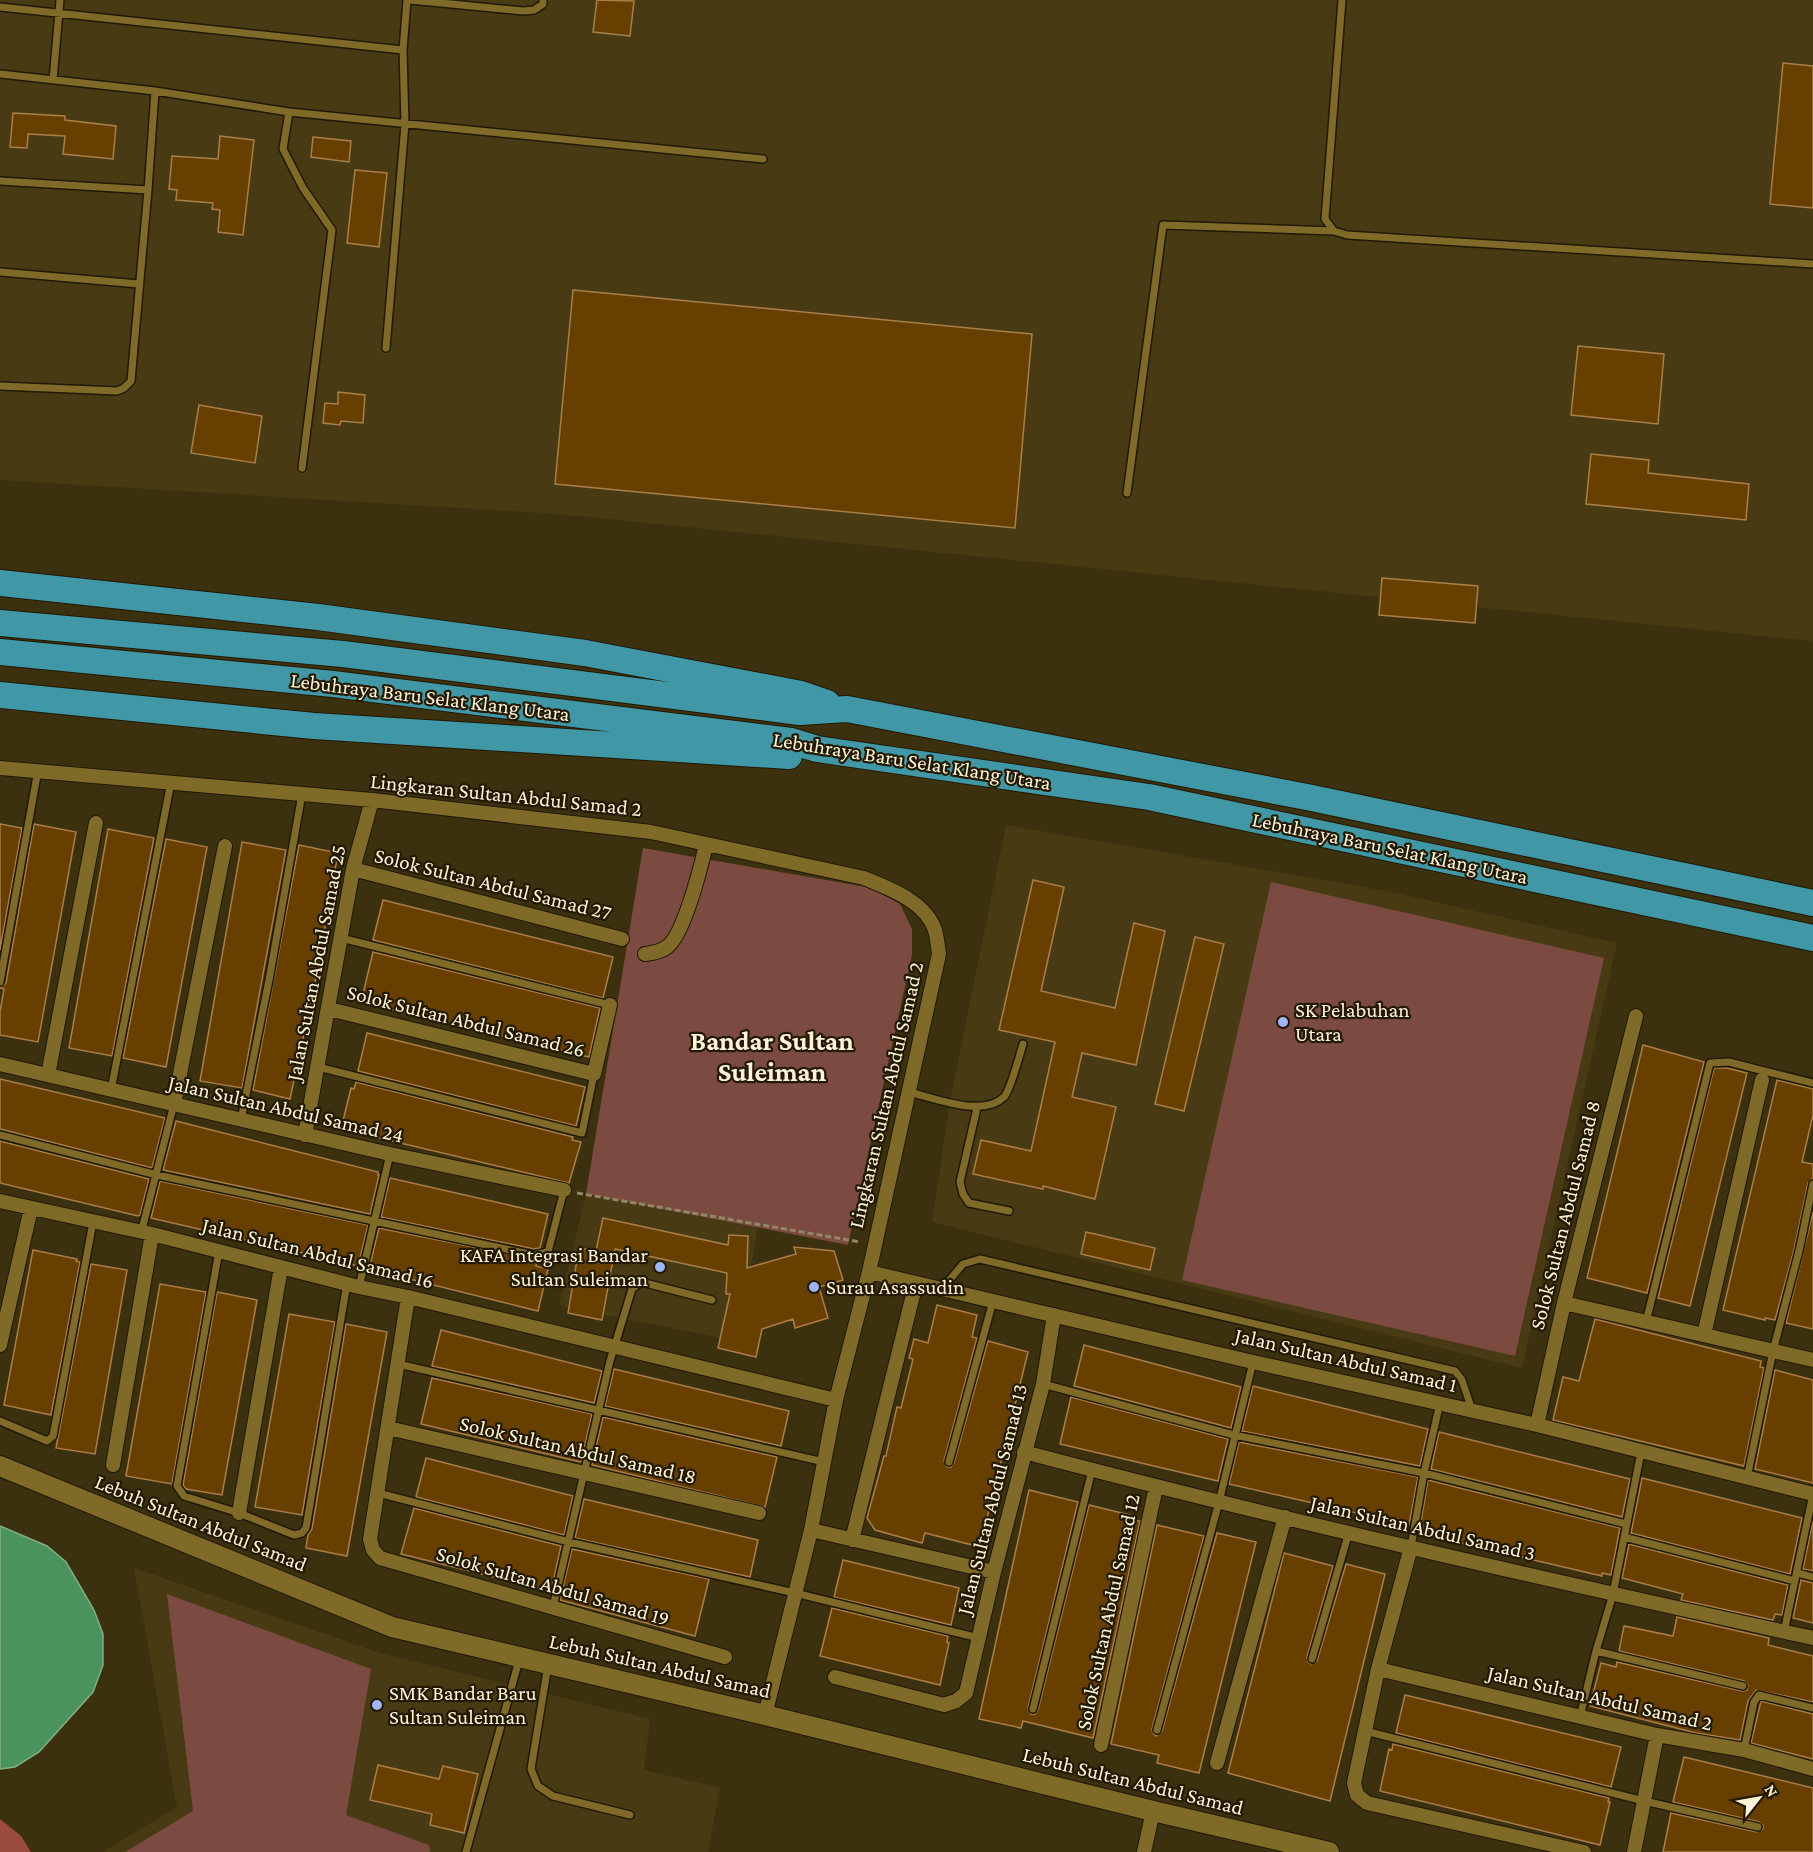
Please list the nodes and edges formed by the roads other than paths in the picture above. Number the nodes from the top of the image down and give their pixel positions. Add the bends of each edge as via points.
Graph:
1 (60, 0) edge
2 (408, 0) edge
3 (543, 0) edge
4 (1342, 0) edge
5 (0, 7) edge
6 (59, 14) junction
7 (403, 50) junction
8 (0, 74) edge
9 (53, 80) junction
10 (155, 91) junction
11 (289, 112) junction
12 (405, 124) junction
13 (763, 159) dead end
14 (0, 180) edge
15 (148, 190) junction
16 (1334, 231) junction
17 (1813, 264) edge
18 (0, 272) edge
19 (140, 284) junction
20 (386, 348) dead end
21 (0, 386) edge
22 (302, 468) dead end
23 (1127, 493) dead end
24 (0, 583) edge
25 (0, 623) edge
26 (0, 652) edge
27 (0, 695) edge
28 (847, 709) junction
29 (817, 749) junction
30 (0, 768) edge
31 (38, 770) junction
32 (171, 782) junction
33 (302, 794) junction
34 (372, 800) junction
35 (96, 824) dead end
36 (706, 844) junction
37 (225, 846) dead end
38 (353, 869) junction
39 (1813, 903) edge
40 (340, 938) junction
41 (1813, 938) edge
42 (622, 939) dead end
43 (645, 954) dead end
44 (0, 981) edge
45 (609, 1005) joint
46 (329, 1009) junction
47 (1636, 1016) dead end
48 (1023, 1044) dead end
49 (0, 1064) edge
50 (318, 1067) junction
51 (594, 1074) junction
52 (48, 1075) junction
53 (1763, 1076) junction
54 (1813, 1083) edge
55 (111, 1090) junction
56 (909, 1092) junction
57 (174, 1104) junction
58 (977, 1108) junction
59 (241, 1120) junction
60 (0, 1135) edge
61 (305, 1135) junction
62 (390, 1154) junction
63 (157, 1175) junction
64 (1813, 1184) edge
65 (564, 1190) joint
66 (0, 1201) edge
67 (30, 1208) junction
68 (1009, 1211) dead end
69 (93, 1222) junction
70 (375, 1222) junction
71 (147, 1234) junction
72 (219, 1251) junction
73 (281, 1267) junction
74 (869, 1272) junction
75 (916, 1283) junction
76 (353, 1285) junction
77 (942, 1289) junction
78 (408, 1297) junction
79 (712, 1300) dead end
80 (993, 1300) junction
81 (1564, 1303) junction
82 (1054, 1314) junction
83 (1646, 1322) junction
84 (1704, 1335) junction
85 (0, 1345) edge
86 (614, 1347) junction
87 (1773, 1351) junction
88 (1813, 1360) edge
89 (1253, 1362) junction
90 (398, 1364) junction
91 (1043, 1384) junction
92 (836, 1400) junction
93 (1440, 1403) junction
94 (1472, 1410) junction
95 (599, 1411) junction
96 (0, 1421) edge
97 (1536, 1425) junction
98 (388, 1428) junction
99 (1234, 1435) junction
100 (1024, 1452) junction
101 (1641, 1452) junction
102 (949, 1461) dead end
103 (824, 1462) junction
104 (113, 1465) dead end
105 (0, 1466) edge
106 (1092, 1470) junction
107 (586, 1473) junction
108 (1424, 1473) junction
109 (1747, 1478) junction
110 (1156, 1487) junction
111 (378, 1492) junction
112 (1813, 1494) edge
113 (1219, 1502) junction
114 (759, 1512) dead end
115 (239, 1513) junction
116 (1285, 1517) junction
117 (1626, 1524) junction
118 (811, 1530) junction
119 (1349, 1532) junction
120 (1624, 1537) junction
121 (852, 1539) junction
122 (569, 1542) junction
123 (1411, 1547) junction
124 (994, 1572) junction
125 (1797, 1573) junction
126 (1813, 1577) edge
127 (1795, 1581) junction
128 (795, 1593) junction
129 (1613, 1594) junction
130 (553, 1607) junction
131 (1784, 1632) junction
132 (979, 1638) junction
133 (1813, 1638) edge
134 (1596, 1651) junction
135 (725, 1657) dead end
136 (519, 1658) junction
137 (1312, 1659) dead end
138 (548, 1665) junction
139 (1378, 1669) junction
140 (835, 1677) dead end
141 (1743, 1686) dead end
142 (1813, 1708) edge
143 (1033, 1709) dead end
144 (765, 1715) junction
145 (1580, 1717) junction
146 (1156, 1730) dead end
147 (1365, 1731) junction
148 (1657, 1735) junction
149 (1101, 1745) dead end
150 (1744, 1750) junction
151 (1217, 1763) dead end
152 (1813, 1768) edge
153 (1644, 1801) junction
154 (1153, 1811) junction
155 (630, 1815) dead end
156 (1758, 1827) dead end
157 (466, 1852) edge
158 (1144, 1852) edge
159 (1329, 1852) edge
160 (1584, 1852) edge
161 (1634, 1852) edge

1 - 6 lane
2 - 3 lane via 534,10
2 - 7 lane
4 - 16 lane via 1325,219
5 - 6 lane
6 - 7 lane
6 - 9 lane
7 - 12 lane
8 - 9 lane
9 - 10 lane
10 - 11 lane
10 - 15 lane
11 - 12 lane
11 - 22 lane via 283,149 303,188 332,230
12 - 13 lane
12 - 20 lane
14 - 15 lane
15 - 19 lane
16 - 17 lane via 1359,236
16 - 23 lane via 1164,225
18 - 19 lane
19 - 21 lane via 131,381 124,388 117,391
24 - 28 highway via 318,617 585,653 801,694
25 - 28 highway, Lebuhraya Baru Selat Klang Utara via 343,654 800,712
26 - 29 highway, Lebuhraya Baru Selat Klang Utara via 333,684 791,741
27 - 29 highway via 314,726 788,756
28 - 39 highway, Lebuhraya Baru Selat Klang Utara via 1307,797
29 - 41 highway, Lebuhraya Baru Selat Klang Utara via 1149,796
30 - 31 street, Lingkaran Sultan Abdul Samad 2
31 - 32 street, Lingkaran Sultan Abdul Samad 2
31 - 44 lane
32 - 33 street, Lingkaran Sultan Abdul Samad 2
32 - 55 lane
33 - 34 street, Lingkaran Sultan Abdul Samad 2
33 - 59 lane
34 - 36 street, Lingkaran Sultan Abdul Samad 2 via 651,832
34 - 38 street, Jalan Sultan Abdul Samad 25
35 - 52 street
36 - 43 street via 698,880 676,937 668,947
36 - 56 street, Lingkaran Sultan Abdul Samad 2 via 864,878 920,907 934,928 939,954
37 - 57 street
38 - 40 street, Jalan Sultan Abdul Samad 25
38 - 42 street, Solok Sultan Abdul Samad 27
40 - 45 lane
40 - 46 street, Jalan Sultan Abdul Samad 25
45 - 51 street
46 - 50 street, Jalan Sultan Abdul Samad 25
46 - 51 street, Solok Sultan Abdul Samad 26
47 - 81 street, Solok Sultan Abdul Samad 8
48 - 58 lane via 1006,1096
49 - 52 street, Jalan Sultan Abdul Samad 24
50 - 51 lane via 582,1133
50 - 61 street, Jalan Sultan Abdul Samad 25
52 - 55 street, Jalan Sultan Abdul Samad 24
53 - 54 lane
53 - 83 lane via 1729,1062 1710,1063
53 - 84 street
55 - 57 street, Jalan Sultan Abdul Samad 24
56 - 58 lane
56 - 74 street, Lingkaran Sultan Abdul Samad 2
57 - 59 street, Jalan Sultan Abdul Samad 24
57 - 63 lane
58 - 68 lane via 960,1182 963,1194 969,1203
59 - 61 street, Jalan Sultan Abdul Samad 24
60 - 63 lane
61 - 62 street, Jalan Sultan Abdul Samad 24
62 - 65 street, Jalan Sultan Abdul Samad 24
62 - 70 lane
63 - 70 lane
63 - 71 lane
64 - 87 lane
65 - 70 lane via 548,1252 542,1255
66 - 67 street, Jalan Sultan Abdul Samad 16
67 - 69 street, Jalan Sultan Abdul Samad 16
67 - 85 street
69 - 71 street, Jalan Sultan Abdul Samad 16
69 - 96 lane via 53,1436 47,1441
70 - 76 lane
71 - 72 street, Jalan Sultan Abdul Samad 16
71 - 104 street
72 - 73 street, Jalan Sultan Abdul Samad 16
72 - 115 lane via 177,1486 184,1496
73 - 76 street, Jalan Sultan Abdul Samad 16
73 - 115 street
74 - 75 street, Jalan Sultan Abdul Samad 1
74 - 92 street, Lingkaran Sultan Abdul Samad 2
75 - 77 street, Jalan Sultan Abdul Samad 1
75 - 121 street
76 - 78 street, Jalan Sultan Abdul Samad 16
76 - 115 lane via 306,1528 294,1535
77 - 80 street, Jalan Sultan Abdul Samad 1
77 - 94 lane via 963,1264 980,1259 1455,1371
78 - 86 street, Jalan Sultan Abdul Samad 16
78 - 90 street
79 - 86 lane via 640,1282 632,1289
80 - 82 street, Jalan Sultan Abdul Samad 1
80 - 102 lane
81 - 83 street
81 - 97 street, Solok Sultan Abdul Samad 8
82 - 89 street, Jalan Sultan Abdul Samad 1
82 - 91 street, Jalan Sultan Abdul Samad 13
83 - 84 street
84 - 87 street
86 - 92 street, Jalan Sultan Abdul Samad 16
86 - 95 lane
87 - 88 street
87 - 109 lane
89 - 93 street, Jalan Sultan Abdul Samad 1
89 - 99 lane
90 - 95 lane
90 - 98 street
91 - 99 lane
91 - 100 street, Jalan Sultan Abdul Samad 13
92 - 103 street, Lingkaran Sultan Abdul Samad 2
93 - 94 street, Jalan Sultan Abdul Samad 1
93 - 108 lane
94 - 97 street, Jalan Sultan Abdul Samad 1
95 - 103 lane
95 - 107 lane
97 - 101 street, Jalan Sultan Abdul Samad 1
98 - 107 street, Solok Sultan Abdul Samad 18
98 - 111 street
99 - 108 lane
99 - 113 lane
100 - 106 street, Jalan Sultan Abdul Samad 3
100 - 124 street, Jalan Sultan Abdul Samad 13
101 - 109 street, Jalan Sultan Abdul Samad 1
101 - 117 lane
103 - 118 street, Lingkaran Sultan Abdul Samad 2
105 - 136 street, Lebuh Sultan Abdul Samad via 392,1627
106 - 110 street, Jalan Sultan Abdul Samad 3
106 - 143 lane
107 - 114 street, Solok Sultan Abdul Samad 18
107 - 122 lane
108 - 117 lane
108 - 123 lane
109 - 112 street, Jalan Sultan Abdul Samad 1
110 - 113 street, Jalan Sultan Abdul Samad 3
110 - 149 street, Solok Sultan Abdul Samad 12
111 - 122 lane
111 - 130 street, Solok Sultan Abdul Samad 19 via 370,1539 380,1558
112 - 125 lane
113 - 116 street, Jalan Sultan Abdul Samad 3
113 - 146 lane
116 - 119 street, Jalan Sultan Abdul Samad 3
116 - 151 street
117 - 120 lane
118 - 121 street
118 - 128 street, Lingkaran Sultan Abdul Samad 2
119 - 123 street, Jalan Sultan Abdul Samad 3
119 - 137 lane
120 - 127 lane
120 - 129 lane
121 - 124 street
122 - 128 lane
122 - 130 lane
123 - 129 street, Jalan Sultan Abdul Samad 3
123 - 139 street
124 - 132 street, Jalan Sultan Abdul Samad 13
125 - 126 lane
125 - 127 lane
127 - 131 lane
128 - 132 lane
128 - 144 street, Lingkaran Sultan Abdul Samad 2
129 - 131 street, Jalan Sultan Abdul Samad 3
129 - 134 lane
130 - 135 street, Solok Sultan Abdul Samad 19
131 - 133 street, Jalan Sultan Abdul Samad 3
132 - 140 street, Jalan Sultan Abdul Samad 13 via 966,1693 944,1705
134 - 141 lane
134 - 145 lane
136 - 138 street, Lebuh Sultan Abdul Samad
136 - 157 lane
138 - 144 street, Lebuh Sultan Abdul Samad
138 - 155 lane via 531,1769 538,1786 554,1796
139 - 145 street, Jalan Sultan Abdul Samad 2
139 - 147 street
142 - 150 lane via 1759,1695
144 - 154 street, Lebuh Sultan Abdul Samad
145 - 148 street, Jalan Sultan Abdul Samad 2
147 - 153 lane
147 - 160 street via 1354,1783 1357,1795 1366,1803
148 - 150 street, Jalan Sultan Abdul Samad 2
148 - 153 street
150 - 152 street, Jalan Sultan Abdul Samad 2
153 - 156 lane
153 - 161 street
154 - 158 street
154 - 159 street, Lebuh Sultan Abdul Samad

